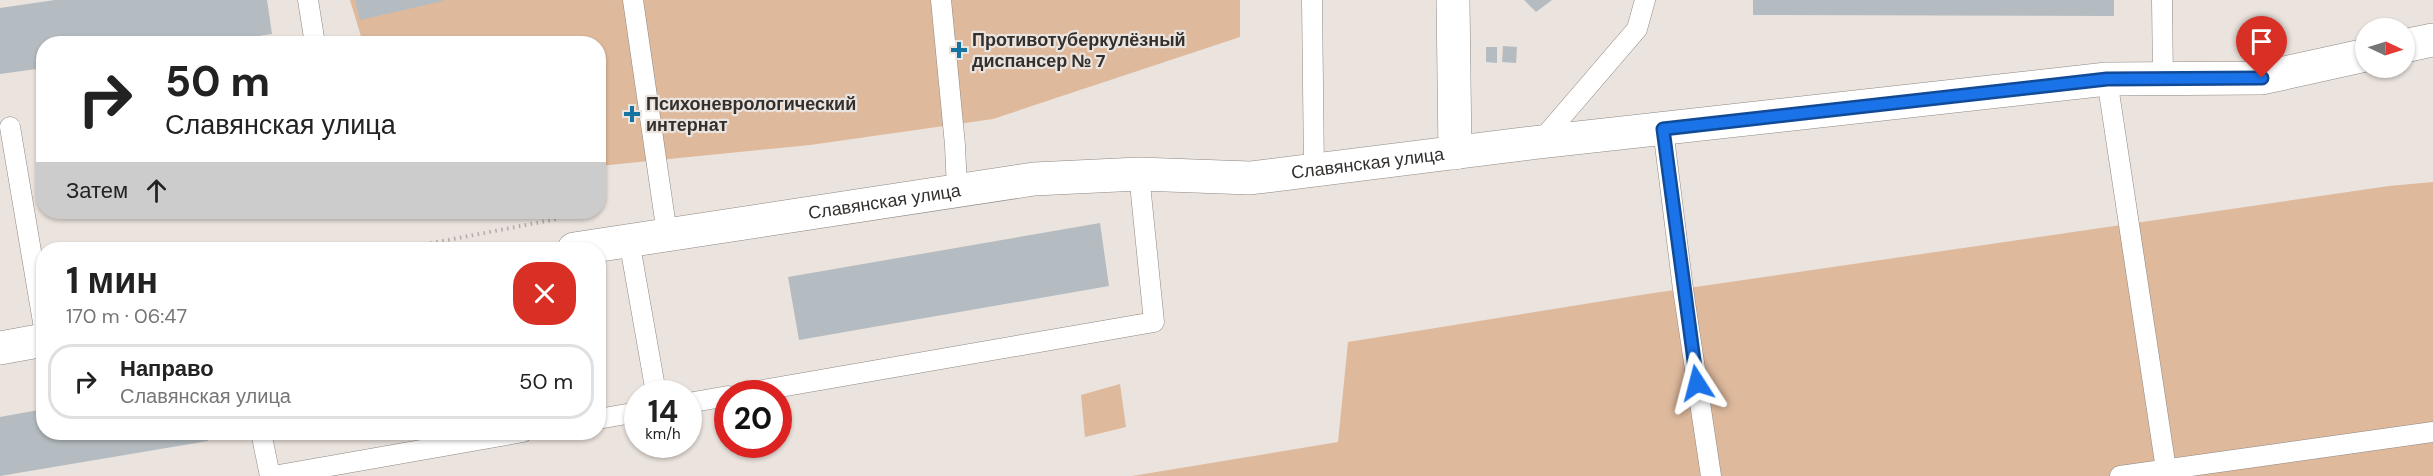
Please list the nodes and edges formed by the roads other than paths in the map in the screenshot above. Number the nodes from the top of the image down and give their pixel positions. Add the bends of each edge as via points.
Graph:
1 (308, 0) edge
2 (633, 0) edge
3 (941, 0) edge
4 (1312, 0) edge
5 (1454, 0) edge
6 (1645, 0) edge
7 (2162, 0) edge
8 (314, 36) edge
9 (2433, 40) edge
10 (2415, 44) edge
11 (2355, 57) edge
12 (2107, 79) junction
13 (2163, 79) junction
14 (9, 127) dead end
15 (1663, 129) junction
16 (1540, 142) junction
17 (1455, 153) junction
18 (1314, 170) junction
19 (1138, 174) junction
20 (957, 190) junction
21 (667, 234) junction
22 (629, 240) junction
23 (606, 244) edge
24 (36, 282) edge
25 (36, 341) edge
26 (0, 348) edge
27 (654, 380) edge
28 (792, 385) edge
29 (624, 414) edge
30 (606, 418) edge
31 (2433, 432) edge
32 (263, 440) edge
33 (477, 440) edge
34 (2166, 473) edge
35 (271, 476) edge
36 (1711, 476) edge
37 (2120, 476) edge

1 - 8 lane
2 - 21 lane
3 - 20 lane
4 - 18 lane
5 - 17 street
6 - 16 lane via 1637,29
7 - 13 lane
9 - 10 street
11 - 13 street, Славянская улица via 2262,78
12 - 13 street, Славянская улица
12 - 15 street, Славянская улица
12 - 34 lane
14 - 24 lane
15 - 16 street, Славянская улица
15 - 36 lane
16 - 17 street, Славянская улица
17 - 18 street, Славянская улица
18 - 19 street, Славянская улица via 1250,178
19 - 20 street, Славянская улица via 1034,179
19 - 28 lane via 1154,322
20 - 21 street, Славянская улица
21 - 22 street, Славянская улица
22 - 23 street, Славянская улица
22 - 27 lane
25 - 26 street
29 - 30 lane
31 - 34 lane
32 - 35 lane
33 - 35 lane
34 - 37 lane

